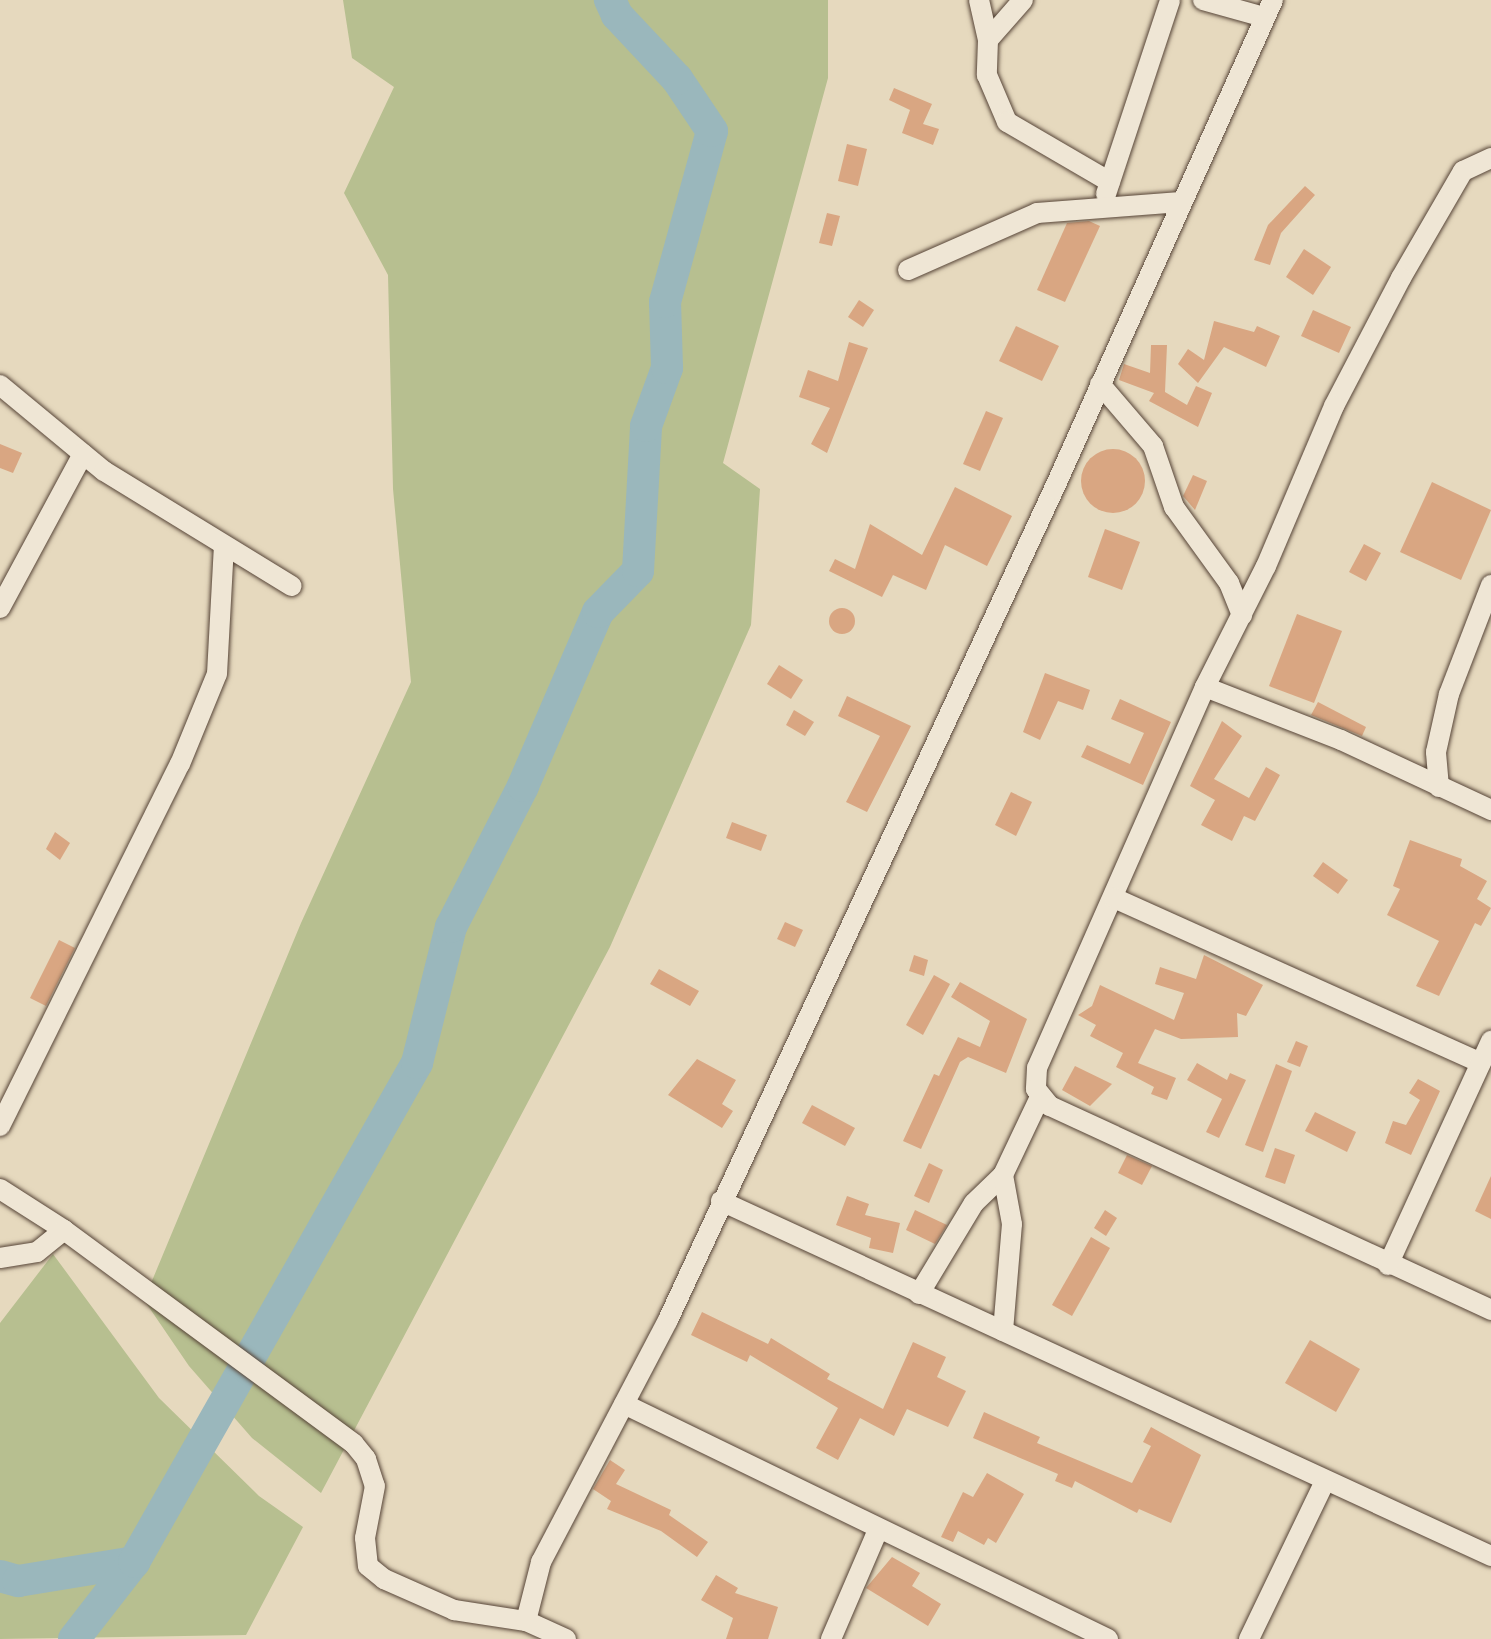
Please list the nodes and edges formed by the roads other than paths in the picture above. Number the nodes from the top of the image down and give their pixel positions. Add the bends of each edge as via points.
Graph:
1 (979, 0) edge
2 (1023, 0) edge
3 (1170, 0) edge
4 (1203, 0) edge
5 (1269, 9) edge
6 (988, 40) junction
7 (1491, 158) edge
8 (1110, 182) junction
9 (1181, 202) junction
10 (1102, 207) junction
11 (908, 270) dead end
12 (1100, 384) junction
13 (0, 385) edge
14 (83, 454) junction
15 (224, 546) junction
16 (1491, 585) edge
17 (292, 586) dead end
18 (0, 608) edge
19 (1242, 616) junction
20 (1205, 687) junction
21 (1439, 787) junction
22 (1491, 810) edge
23 (1114, 898) junction
24 (1491, 1041) edge
25 (1481, 1063) junction
26 (1041, 1097) junction
27 (0, 1126) edge
28 (1003, 1175) junction
29 (0, 1190) edge
30 (721, 1201) junction
31 (64, 1230) junction
32 (0, 1258) edge
33 (1388, 1265) junction
34 (919, 1294) junction
35 (1491, 1310) edge
36 (1003, 1331) junction
37 (624, 1404) junction
38 (1324, 1481) junction
39 (878, 1530) junction
40 (1491, 1557) edge
41 (526, 1621) junction
42 (566, 1639) edge
43 (831, 1639) edge
44 (1107, 1639) edge
45 (1249, 1639) edge

1 - 6 street
2 - 6 street
3 - 8 street
4 - 5 street
5 - 9 street
6 - 8 street via 987,75 1007,122
7 - 19 street via 1463,171 1412,260 1334,406
8 - 10 street
9 - 10 street
9 - 12 street
10 - 11 street via 1018,219
12 - 19 street via 1153,446 1174,507 1229,584
12 - 30 street
13 - 14 street
14 - 15 street
14 - 18 street
15 - 17 street
15 - 27 street via 217,674 180,764
16 - 21 street via 1449,694 1436,752
19 - 20 street
20 - 21 street via 1341,740
20 - 23 street
21 - 22 street
23 - 25 street
23 - 26 street via 1037,1068
24 - 25 street
25 - 33 street
26 - 28 street
26 - 33 street
28 - 34 street via 974,1203
28 - 36 street via 1012,1224
29 - 31 street
30 - 34 street
30 - 37 street
31 - 32 street via 37,1252
31 - 41 street via 354,1444 366,1459 375,1486 365,1538 368,1566 384,1579 454,1610
33 - 35 street
34 - 36 street
36 - 38 street
37 - 39 street
37 - 41 street via 541,1562
38 - 40 street
38 - 45 street
39 - 43 street
39 - 44 street
41 - 42 street

